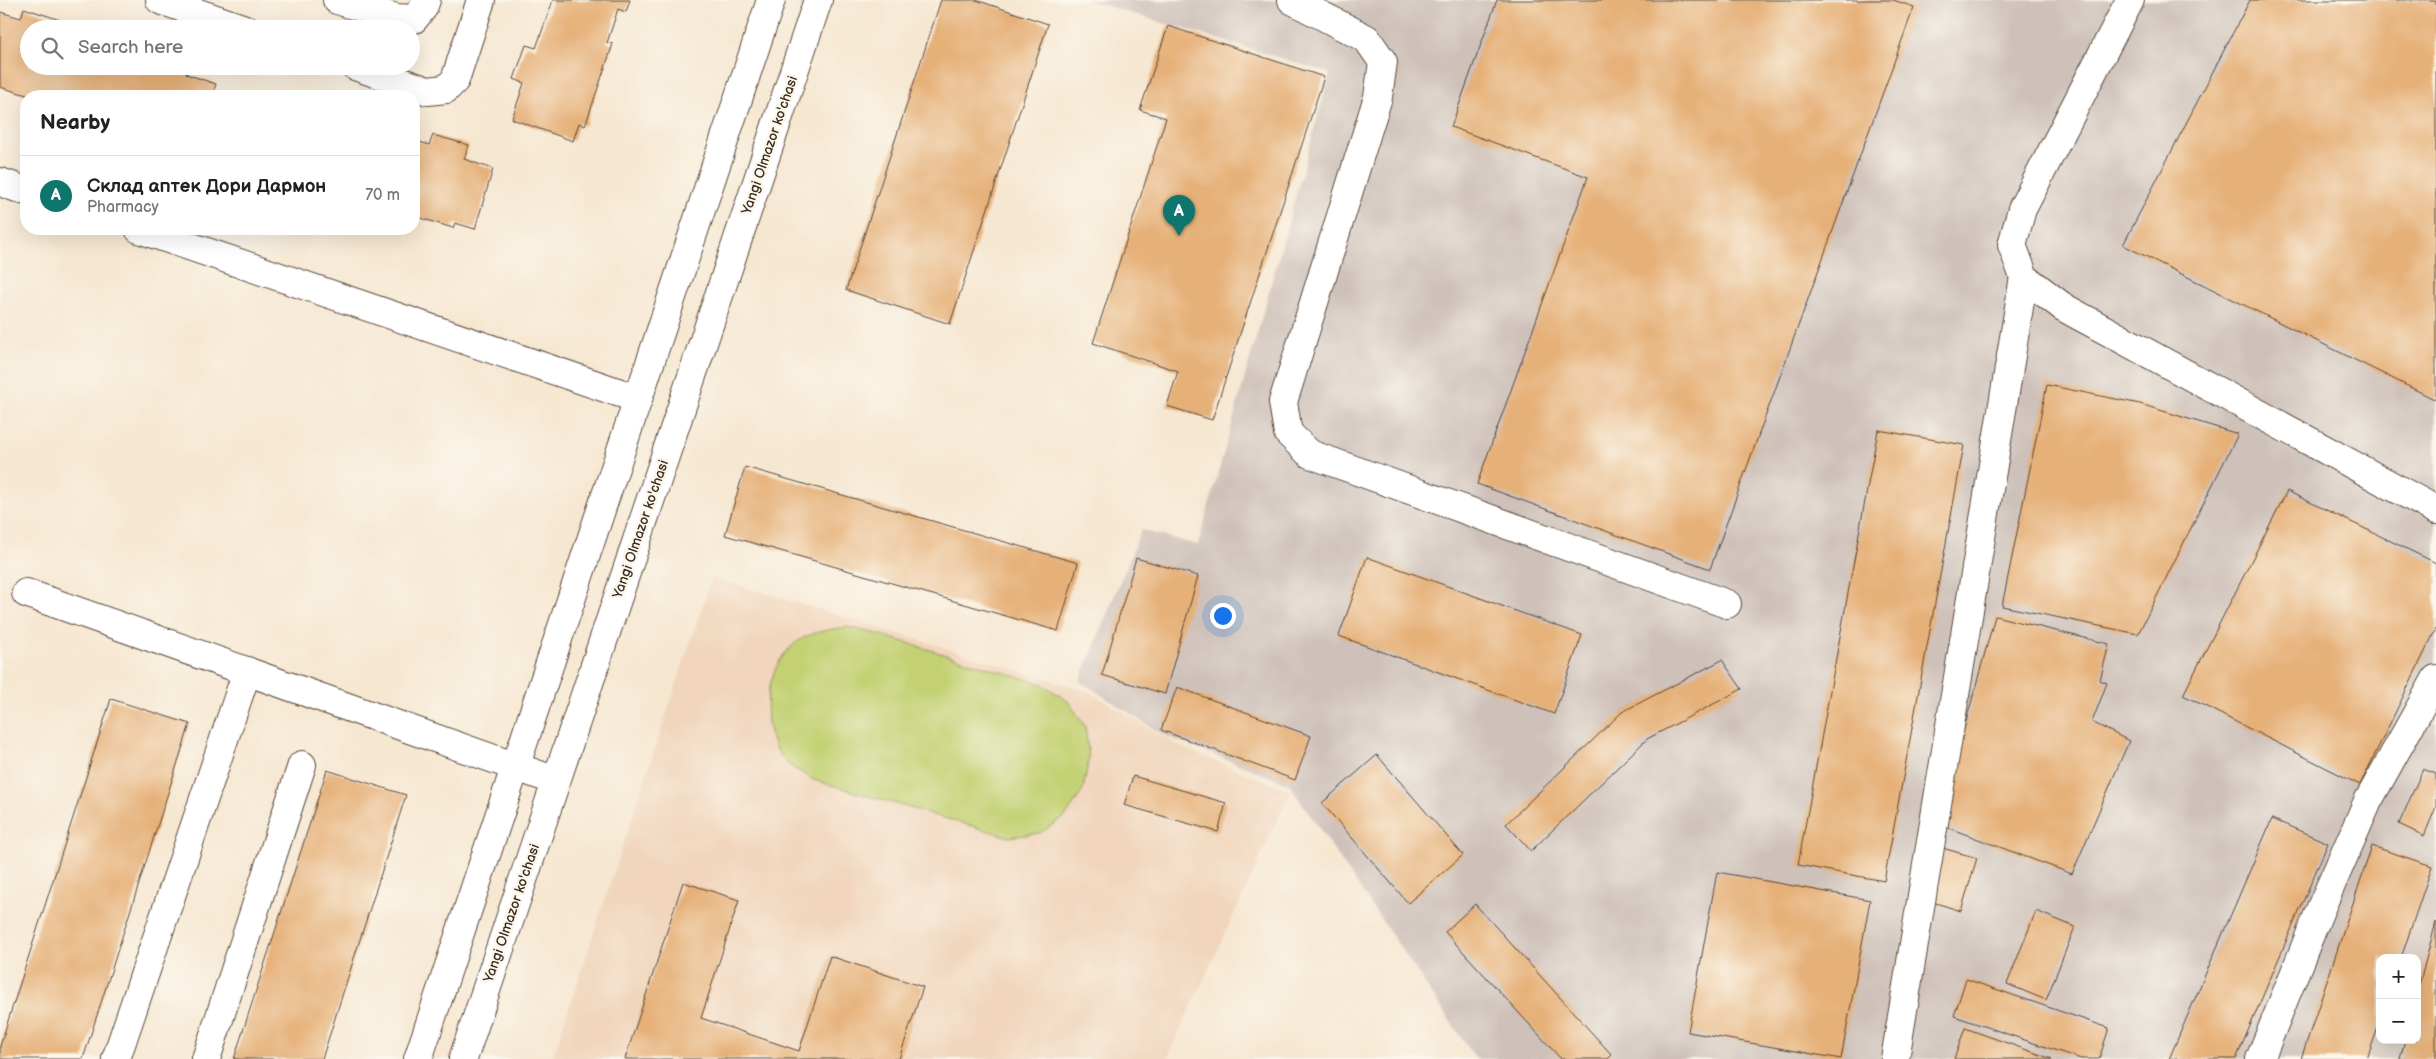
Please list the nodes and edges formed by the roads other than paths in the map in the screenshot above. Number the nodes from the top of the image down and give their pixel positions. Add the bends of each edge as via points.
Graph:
1 (160, 0) edge
2 (337, 0) edge
3 (426, 0) edge
4 (482, 0) edge
5 (771, 0) edge
6 (818, 0) edge
7 (1292, 0) edge
8 (2130, 0) edge
9 (219, 20) edge
10 (382, 75) edge
11 (0, 182) edge
12 (20, 188) edge
13 (157, 235) edge
14 (2024, 277) junction
15 (638, 398) junction
16 (2436, 510) edge
17 (26, 593) dead end
18 (1727, 604) dead end
19 (247, 671) junction
20 (2436, 679) edge
21 (302, 765) dead end
22 (515, 766) junction
23 (556, 781) junction
24 (116, 1059) edge
25 (206, 1059) edge
26 (418, 1059) edge
27 (463, 1059) edge
28 (1895, 1059) edge
29 (2260, 1059) edge

1 - 9 main road
2 - 3 main road via 396,18 414,19
4 - 10 main road via 456,80 446,89 428,91
5 - 15 main road
6 - 23 main road, Yangi Olmazor ko'chasi
7 - 18 main road via 1367,39 1383,62 1378,97 1283,402 1288,433 1310,454
8 - 14 main road via 2022,209 2012,245
11 - 12 main road
13 - 15 main road
14 - 16 main road via 2063,307
14 - 28 main road
15 - 22 main road
17 - 19 main road
19 - 22 main road
19 - 24 main road
20 - 29 main road via 2368,801
21 - 25 main road
22 - 23 main road
22 - 26 main road
23 - 27 main road, Yangi Olmazor ko'chasi

